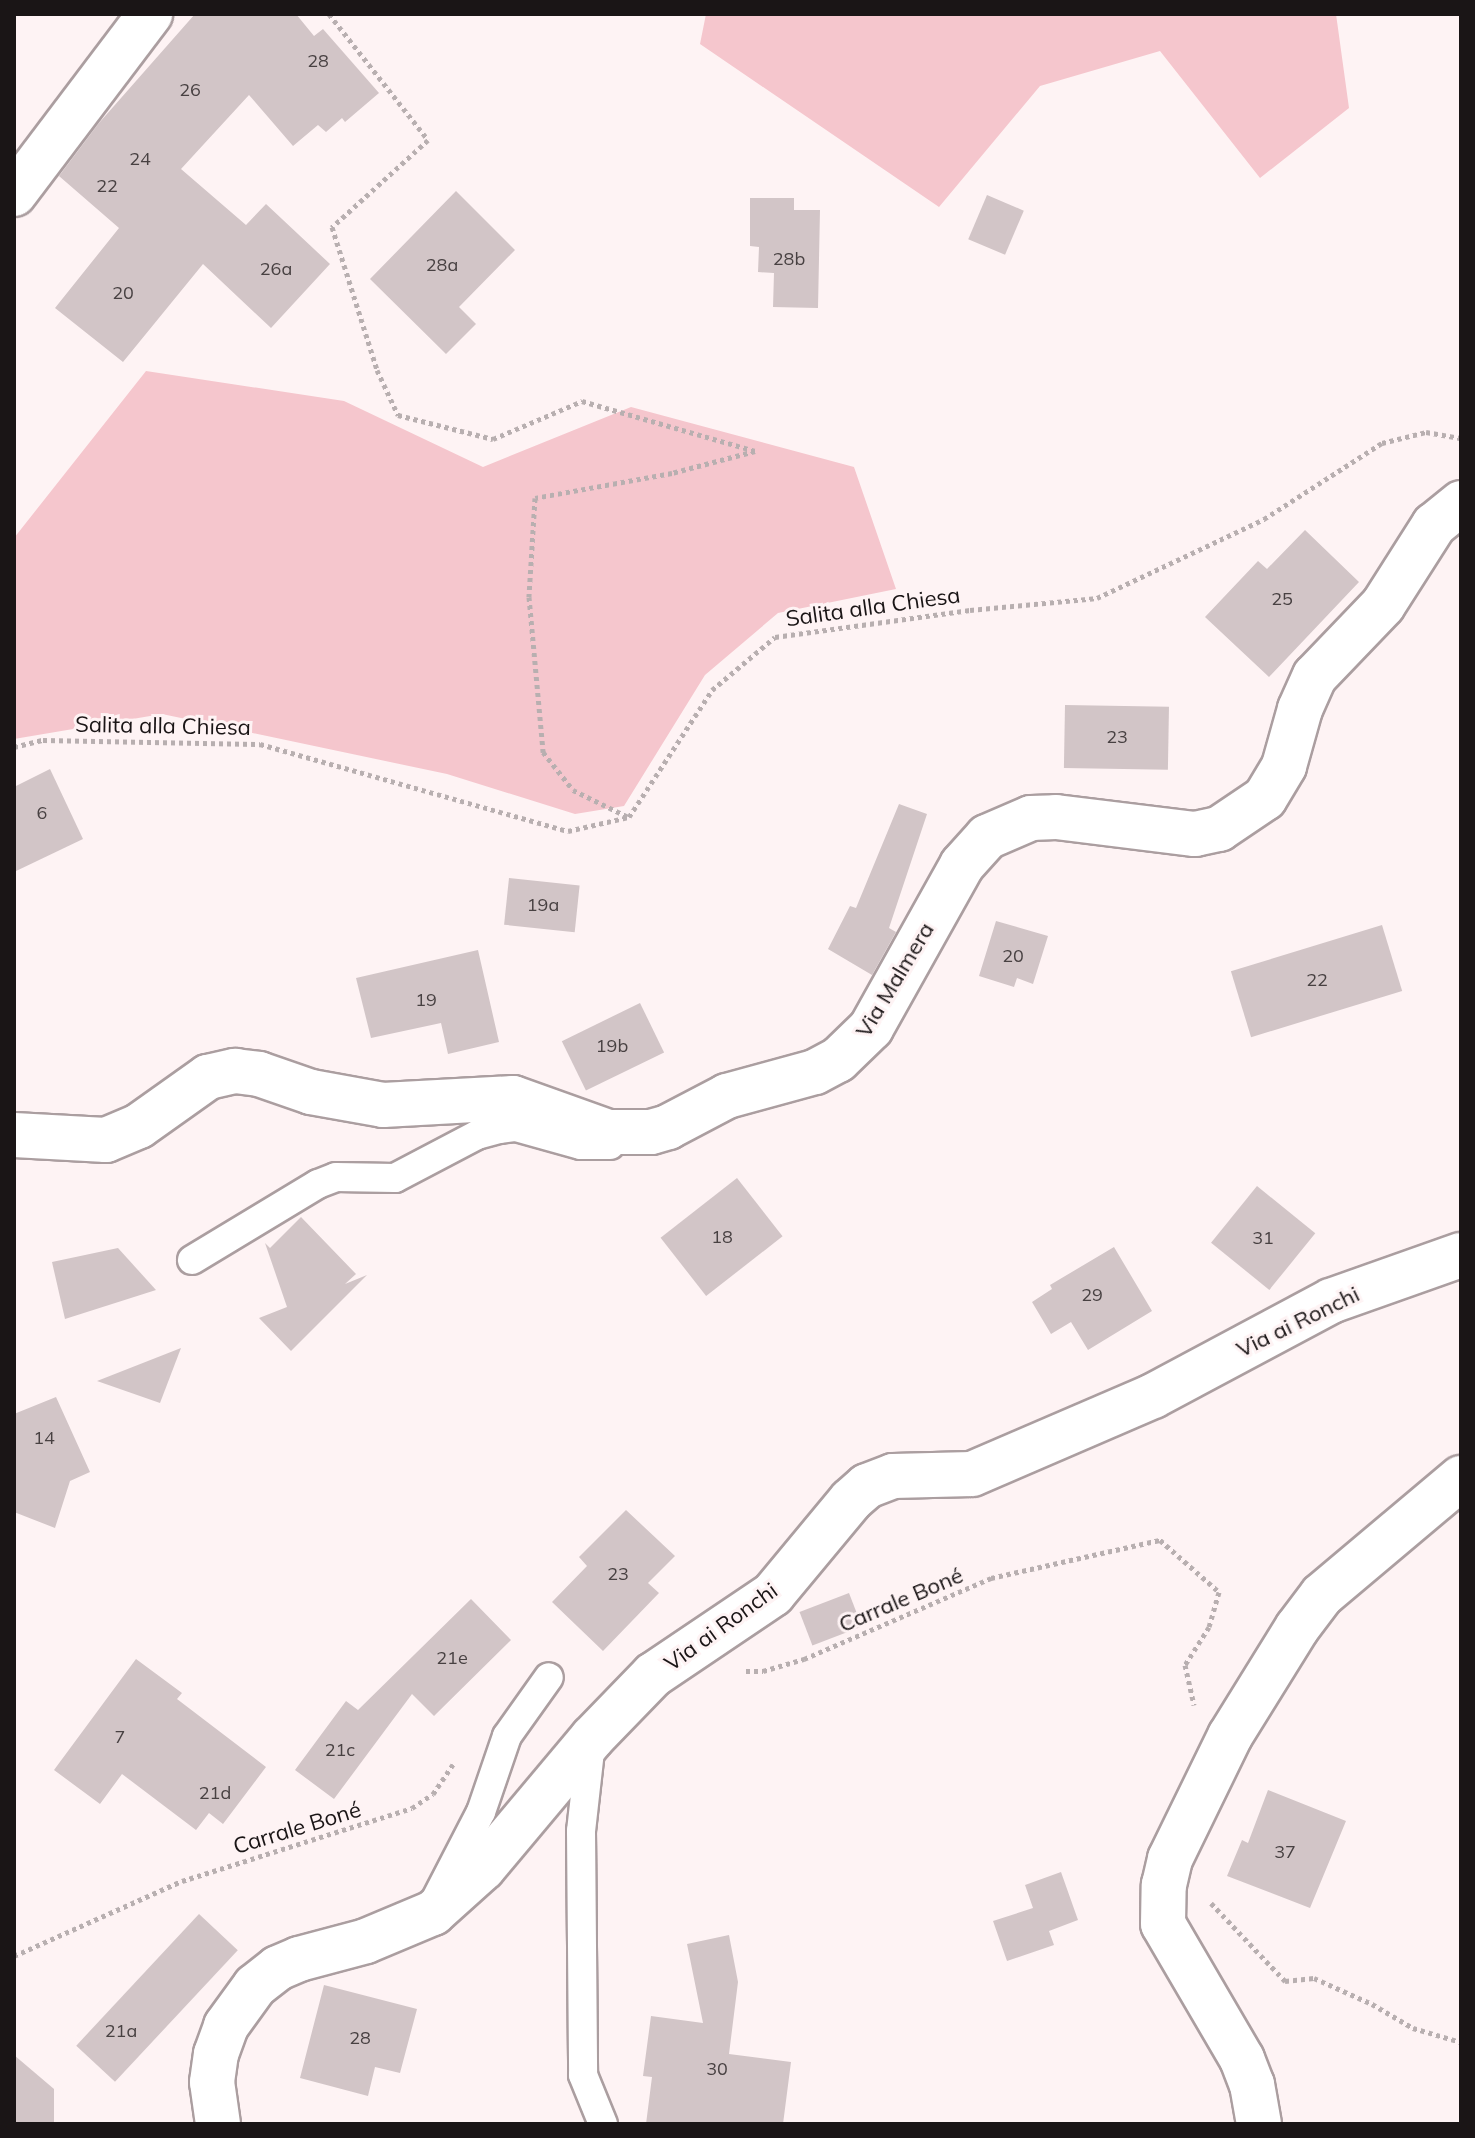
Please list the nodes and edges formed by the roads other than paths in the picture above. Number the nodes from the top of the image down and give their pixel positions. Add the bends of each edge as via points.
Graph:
1 (150, 14) edge
2 (14, 194) edge
3 (1461, 503) edge
4 (619, 1132) junction
5 (14, 1135) edge
6 (1461, 1255) edge
7 (192, 1260) dead end
8 (1461, 1478) edge
9 (549, 1677) dead end
10 (592, 1738) junction
11 (433, 1913) junction
12 (218, 2124) edge
13 (603, 2124) edge
14 (1259, 2124) edge

1 - 2 street
3 - 4 street, Via Malmera via 1434,525 1383,605 1315,676 1276,785 1248,813 1219,829 1195,834 1056,817 1005,826 962,865 871,1028 838,1060 815,1072 727,1096 668,1127
4 - 5 street, Via Malmera via 513,1098 383,1105 235,1071 208,1077 139,1126 106,1140
4 - 7 lane via 612,1145 603,1147 516,1127 499,1129 395,1178 336,1177
6 - 10 street, Via ai Ronchi via 1331,1301 1153,1396 972,1474 893,1476 867,1486 773,1594 653,1675
8 - 14 street via 1322,1595 1230,1736 1170,1859 1163,1924 1242,2059
9 - 11 lane via 507,1736 481,1812 438,1892
10 - 11 street, Via ai Ronchi via 483,1868
10 - 13 lane via 581,1831 583,2075
11 - 12 street, Via ai Ronchi via 393,1932 299,1959 255,1986 226,2026 216,2054 212,2082

